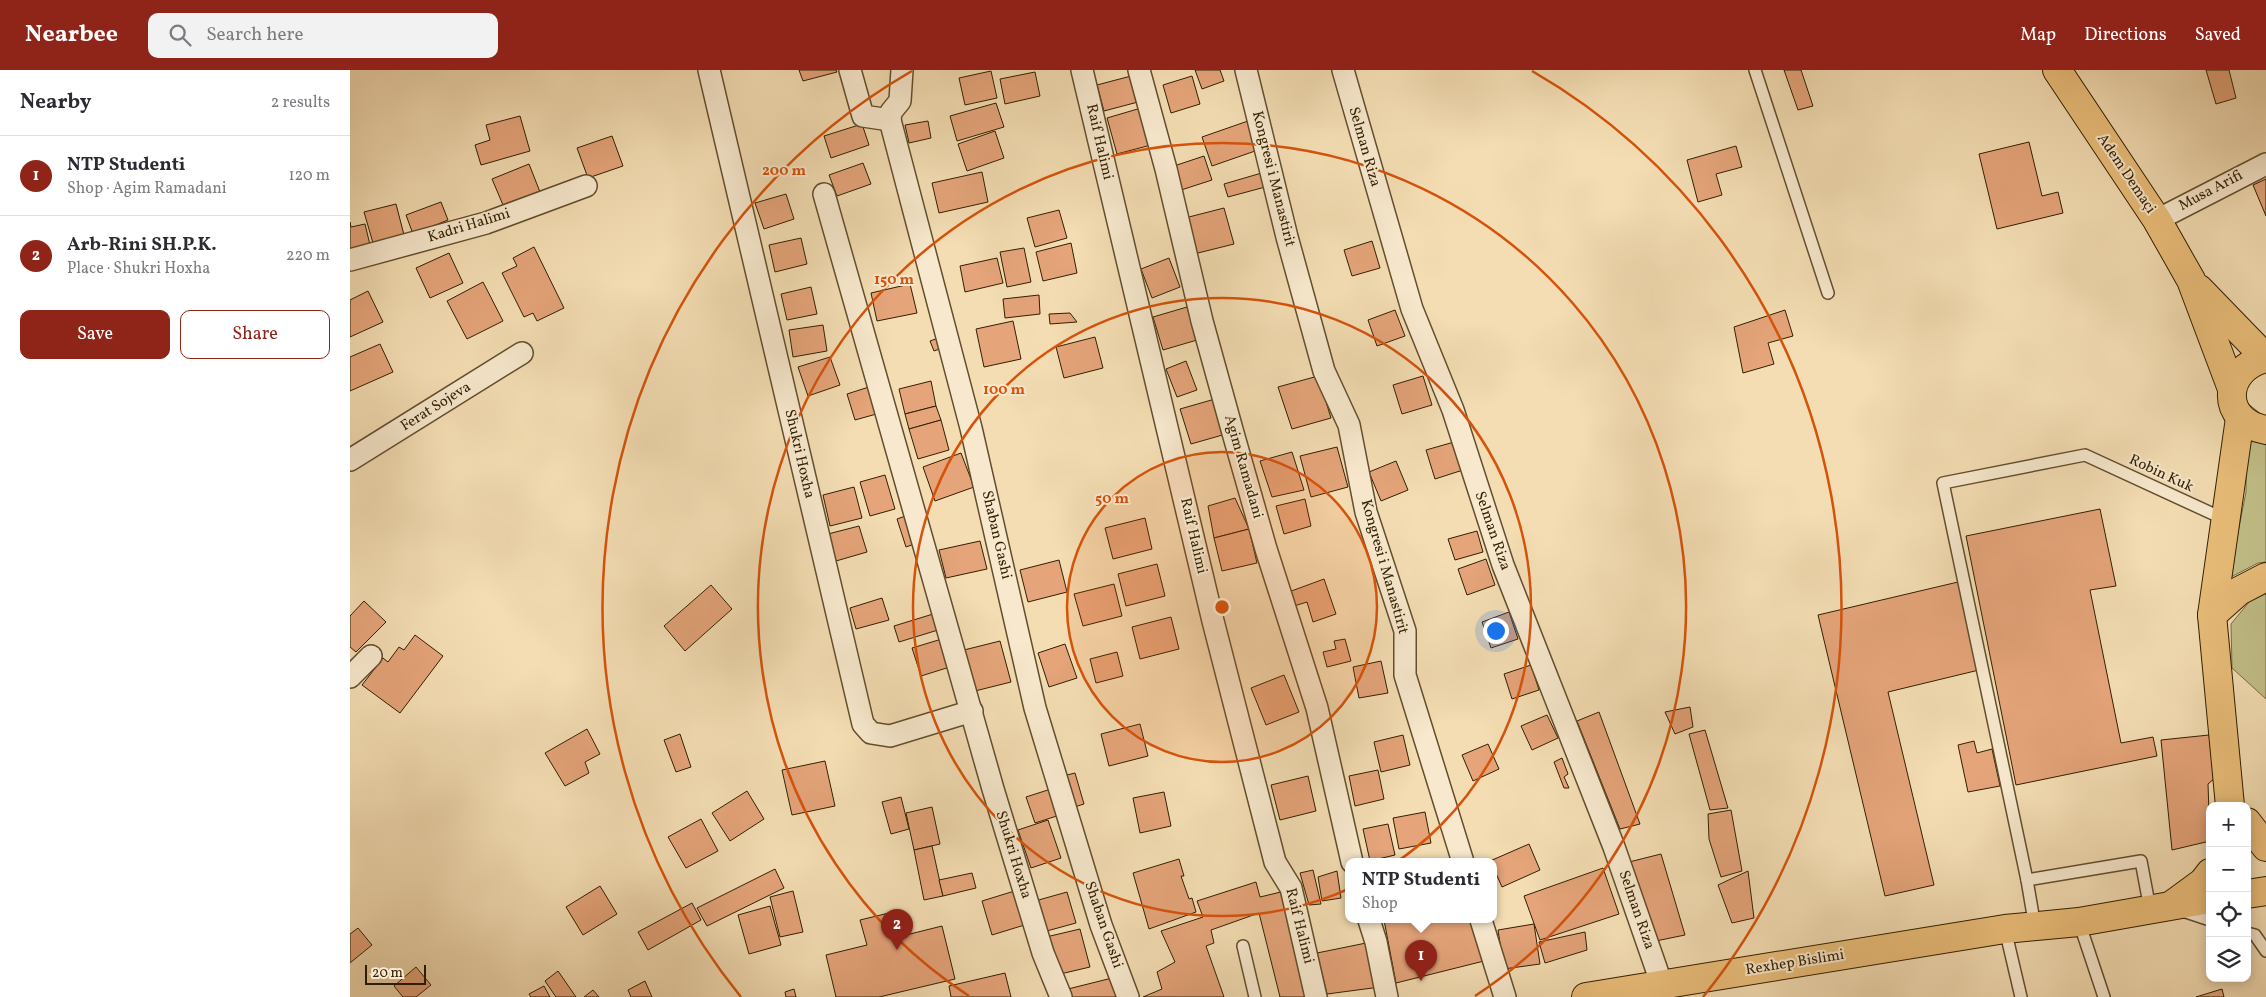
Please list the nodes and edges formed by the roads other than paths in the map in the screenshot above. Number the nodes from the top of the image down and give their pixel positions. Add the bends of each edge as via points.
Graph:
1 (709, 70) edge
2 (850, 70) edge
3 (902, 70) edge
4 (1082, 70) edge
5 (1140, 70) edge
6 (1246, 70) edge
7 (1343, 70) edge
8 (1755, 70) edge
9 (2057, 70) edge
10 (890, 120) junction
11 (2266, 164) edge
12 (586, 186) dead end
13 (824, 194) dead end
14 (2157, 220) junction
15 (350, 260) edge
16 (2191, 280) junction
17 (1828, 293) dead end
18 (522, 353) dead end
19 (2266, 358) edge
20 (2232, 389) junction
21 (2240, 418) junction
22 (2266, 430) edge
23 (350, 460) edge
24 (2224, 519) junction
25 (2266, 577) edge
26 (2212, 615) junction
27 (371, 656) dead end
28 (350, 677) edge
29 (972, 711) junction
30 (2232, 802) edge
31 (2251, 827) edge
32 (2266, 847) edge
33 (1351, 858) edge
34 (1462, 858) edge
35 (2206, 878) edge
36 (2027, 880) junction
37 (2266, 891) edge
38 (2251, 893) edge
39 (2206, 900) edge
40 (2160, 908) junction
41 (2206, 919) edge
42 (2078, 922) junction
43 (1370, 923) edge
44 (1482, 923) edge
45 (2036, 927) junction
46 (2005, 929) junction
47 (2251, 934) edge
48 (1243, 946) dead end
49 (2266, 951) edge
50 (1662, 985) junction
51 (1061, 997) edge
52 (1128, 997) edge
53 (1255, 997) edge
54 (1316, 997) edge
55 (1387, 997) edge
56 (1505, 997) edge
57 (1586, 997) edge
58 (2021, 997) edge
59 (2104, 997) edge

1 - 29 street, Shukri Hoxha via 863,724 871,733 890,736
2 - 10 street via 863,116
3 - 10 street via 900,101 891,112
4 - 54 street, Raif Halimi via 1216,631 1275,862 1291,888
5 - 33 street, Agim Ramadani via 1230,424 1317,708
6 - 34 street, Kongresi i Manastirit via 1324,371 1349,425 1366,512 1405,631 1405,675
7 - 50 street, Selman Riza via 1412,310 1453,410 1503,565 1614,847
8 - 17 lane
9 - 14 main road, Adem Demaçi
10 - 52 street, Shaban Gashi via 971,428 1035,708 1101,925
11 - 14 street, Musa Arifi
12 - 15 street, Kadri Halimi via 486,223
13 - 29 street, Shukri Hoxha
14 - 16 main road, Adem Demaçi
16 - 19 main road, Adem Demaçi
16 - 20 main road, Adem Demaçi
18 - 23 street, Ferat Sojeva
19 - 20 main road via 2250,363 2238,374
20 - 21 main road, Adem Demaçi via 2233,405
21 - 22 main road via 2255,428
21 - 24 main road
24 - 26 main road
24 - 36 lane, Robin Kuk via 2085,455 1943,483
25 - 26 main road via 2239,591
26 - 30 main road
27 - 28 street
29 - 51 street, Shukri Hoxha via 1043,953
31 - 32 main road
35 - 40 main road
36 - 40 lane via 2141,861
36 - 45 lane
37 - 38 main road
39 - 40 main road, Rexhep Bislimi
40 - 41 lane
40 - 42 main road, Rexhep Bislimi
42 - 45 main road, Rexhep Bislimi
42 - 59 lane
43 - 55 street
44 - 56 street
45 - 46 main road, Rexhep Bislimi
46 - 50 main road, Rexhep Bislimi
46 - 58 lane
47 - 49 lane
48 - 53 lane
50 - 57 main road, Rexhep Bislimi

